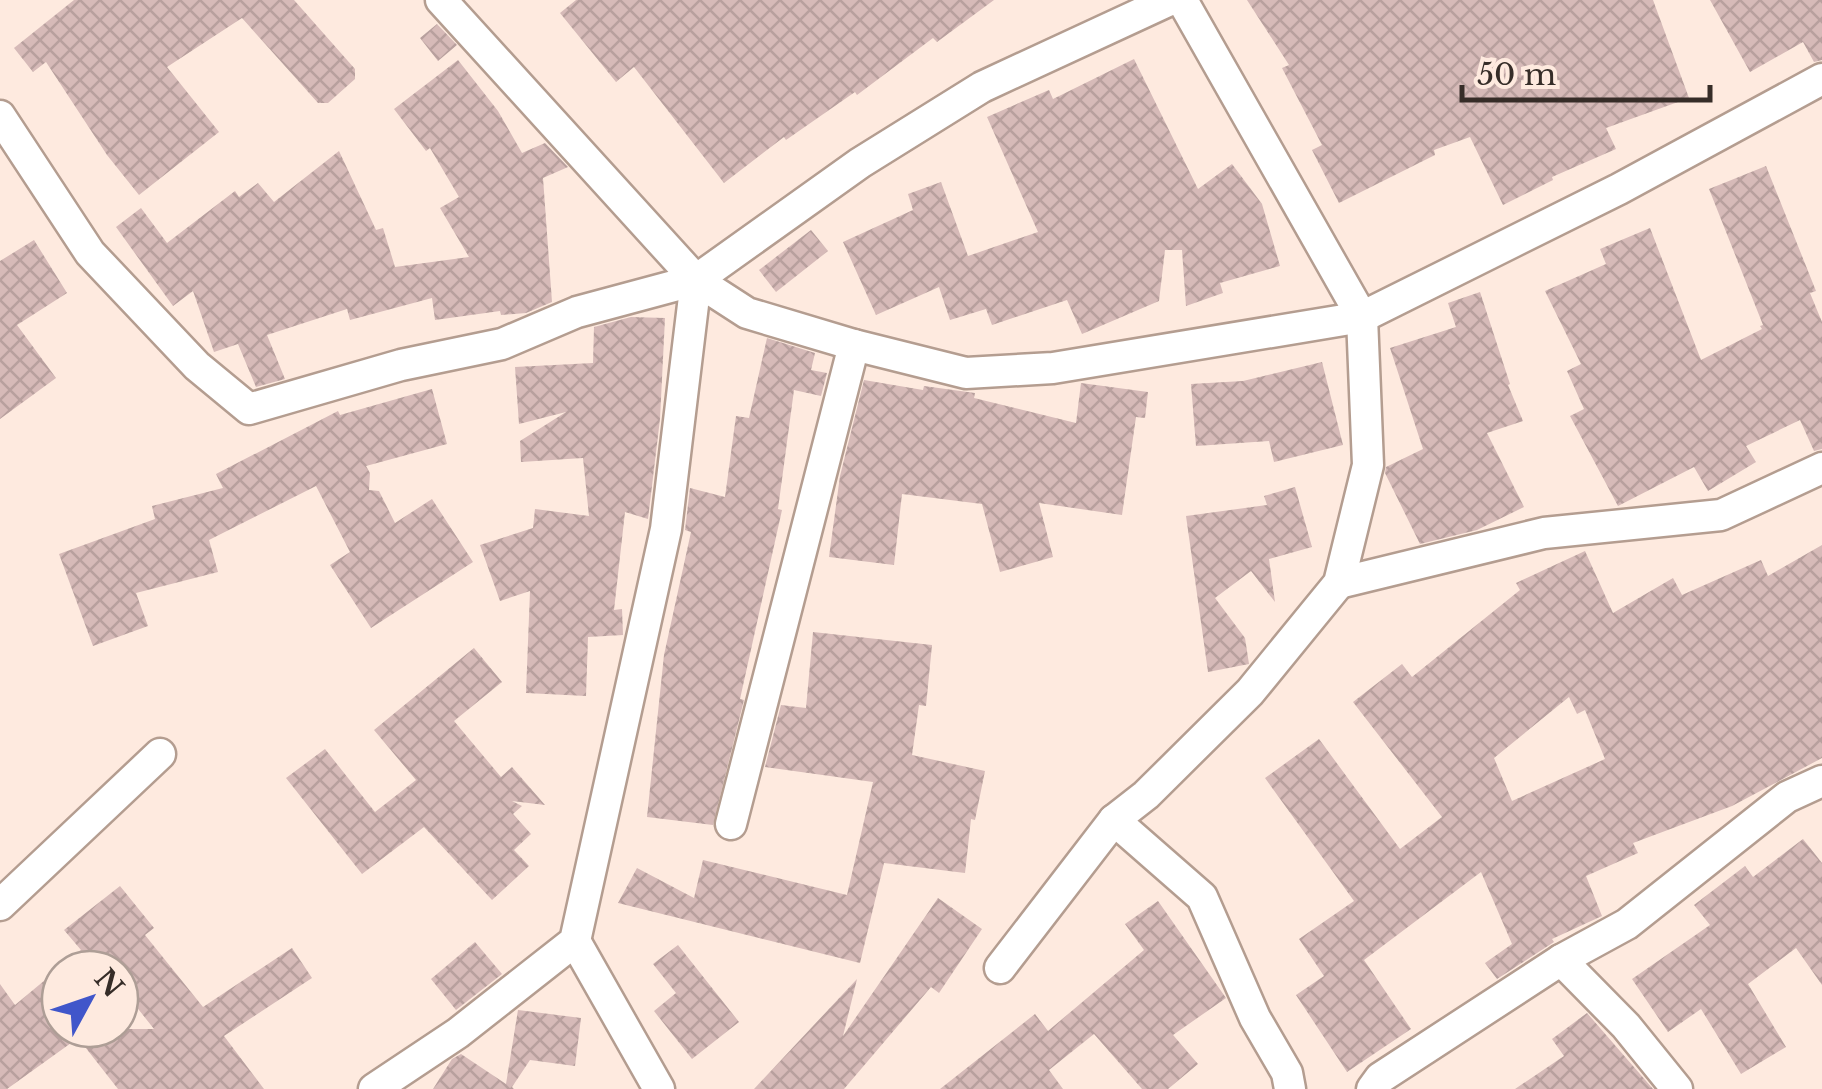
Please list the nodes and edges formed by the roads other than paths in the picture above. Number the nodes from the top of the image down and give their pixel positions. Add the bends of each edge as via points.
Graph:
1 (1170, 0) edge
2 (1182, 0) edge
3 (443, 1) edge
4 (1822, 79) edge
5 (0, 116) edge
6 (696, 280) junction
7 (1362, 317) junction
8 (854, 346) junction
9 (1822, 468) edge
10 (1339, 583) junction
11 (160, 754) dead end
12 (1822, 781) edge
13 (1114, 820) junction
14 (731, 824) dead end
15 (0, 905) edge
16 (575, 942) junction
17 (1560, 960) junction
18 (1000, 968) dead end
19 (374, 1089) edge
20 (659, 1089) edge
21 (1290, 1089) edge
22 (1372, 1089) edge
23 (1677, 1089) edge

1 - 6 street via 982,87 860,163
2 - 7 street
3 - 6 street
4 - 7 street
5 - 6 street via 90,253 197,366 248,409 502,344 577,312
6 - 8 street via 747,313
6 - 16 street via 666,529
7 - 8 street via 1053,368 966,374
7 - 10 street via 1368,464
8 - 14 street
9 - 10 street via 1721,515 1544,534
10 - 13 street via 1250,692
11 - 15 street
12 - 17 street via 1786,797 1627,924
13 - 18 street
13 - 21 street via 1202,897
16 - 19 street
16 - 20 street
17 - 22 street
17 - 23 street

